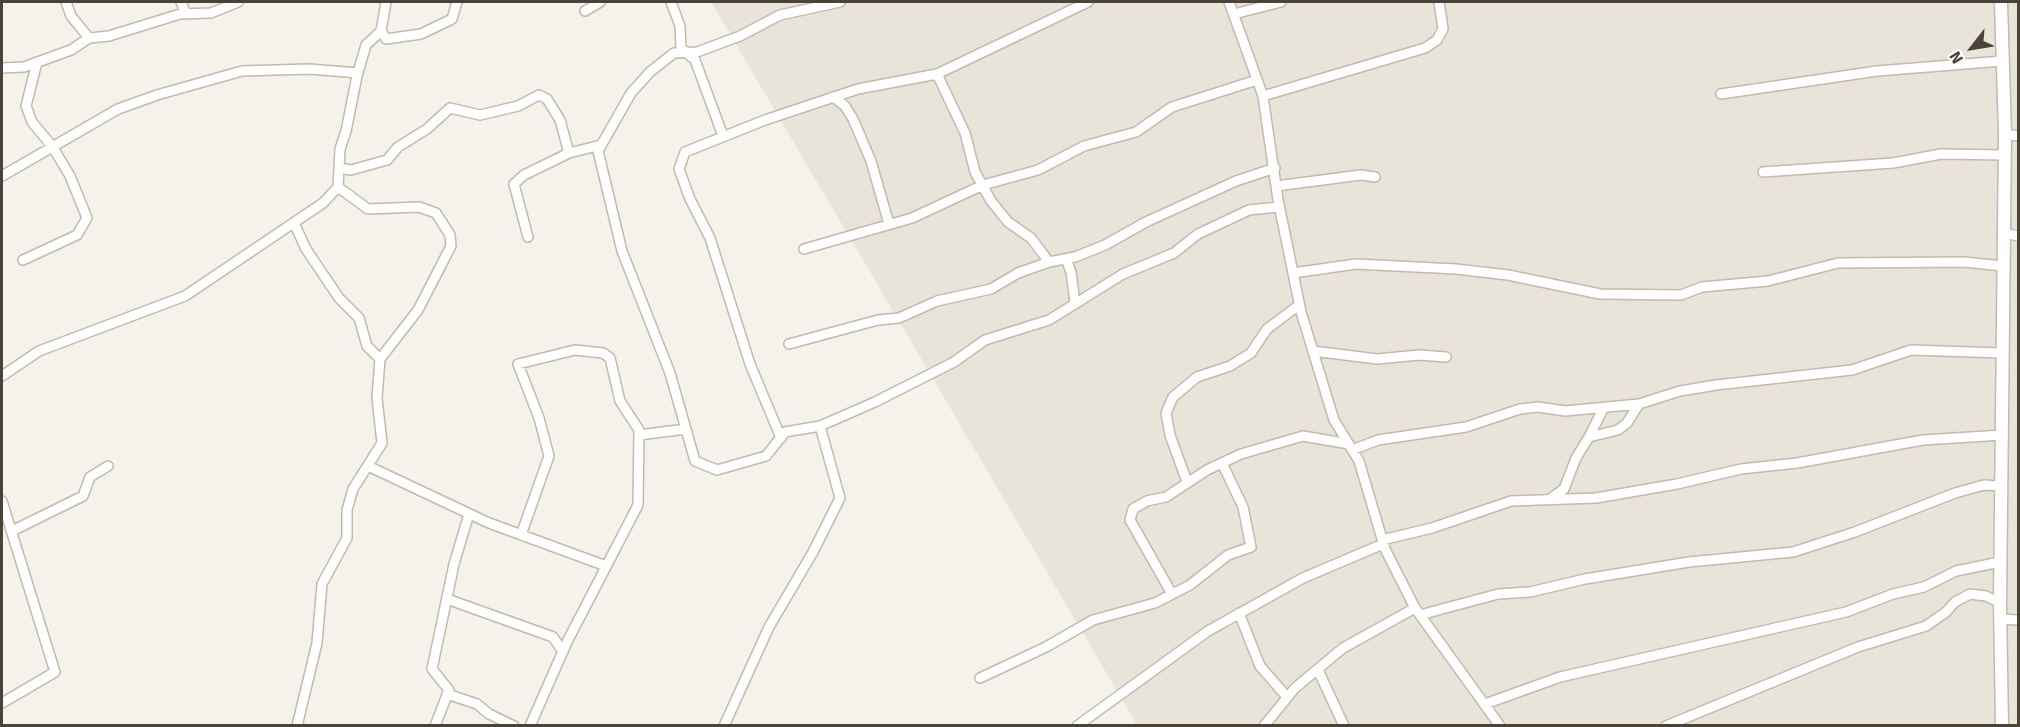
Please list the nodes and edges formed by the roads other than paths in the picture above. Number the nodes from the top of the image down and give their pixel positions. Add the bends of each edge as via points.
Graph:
1 (66, 2) edge
2 (181, 2) edge
3 (238, 2) edge
4 (386, 2) edge
5 (457, 2) edge
6 (600, 2) edge
7 (671, 2) edge
8 (840, 2) edge
9 (1088, 2) edge
10 (1229, 2) edge
11 (1281, 2) edge
12 (1439, 2) edge
13 (2001, 2) edge
14 (792, 6) edge
15 (585, 11) dead end
16 (186, 14) junction
17 (1234, 15) junction
18 (381, 31) junction
19 (89, 38) junction
20 (687, 54) junction
21 (2003, 61) junction
22 (37, 62) junction
23 (2, 68) edge
24 (358, 73) junction
25 (937, 74) junction
26 (1257, 80) junction
27 (1721, 94) dead end
28 (1263, 96) junction
29 (833, 97) junction
30 (2005, 134) junction
31 (723, 136) junction
32 (2019, 136) edge
33 (601, 145) junction
34 (52, 146) junction
35 (569, 153) junction
36 (2004, 155) junction
37 (339, 168) junction
38 (1275, 168) junction
39 (1763, 172) dead end
40 (2, 176) edge
41 (1375, 177) dead end
42 (983, 185) junction
43 (1276, 186) junction
44 (338, 187) junction
45 (1279, 207) junction
46 (294, 223) junction
47 (888, 224) junction
48 (2004, 233) junction
49 (2019, 236) edge
50 (528, 237) dead end
51 (804, 249) dead end
52 (1066, 259) junction
53 (23, 260) dead end
54 (1049, 262) junction
55 (2003, 266) junction
56 (1293, 273) junction
57 (1075, 303) junction
58 (1299, 305) junction
59 (789, 344) dead end
60 (1313, 351) junction
61 (2002, 353) junction
62 (1446, 357) dead end
63 (380, 359) junction
64 (2, 376) edge
65 (1639, 404) junction
66 (1603, 409) junction
67 (820, 426) junction
68 (686, 429) junction
69 (639, 435) junction
70 (2002, 435) junction
71 (1589, 436) junction
72 (781, 438) junction
73 (1350, 447) junction
74 (1222, 463) junction
75 (108, 466) dead end
76 (368, 466) junction
77 (1187, 482) junction
78 (2001, 486) junction
79 (1550, 499) junction
80 (2, 501) edge
81 (470, 514) junction
82 (12, 531) junction
83 (521, 535) junction
84 (1383, 542) junction
85 (2001, 562) junction
86 (606, 566) junction
87 (1172, 594) junction
88 (447, 599) junction
89 (2000, 603) junction
90 (1418, 612) junction
91 (1239, 613) junction
92 (2000, 619) junction
93 (2019, 620) edge
94 (563, 652) junction
95 (1318, 670) junction
96 (980, 678) dead end
97 (447, 694) junction
98 (1287, 697) junction
99 (2, 703) edge
100 (1485, 704) junction
101 (297, 726) edge
102 (435, 726) edge
103 (513, 726) edge
104 (530, 726) edge
105 (724, 726) edge
106 (1077, 726) edge
107 (1263, 726) edge
108 (1344, 726) edge
109 (1500, 726) edge
110 (1666, 726) edge
111 (2001, 726) edge

1 - 19 street via 71,16
2 - 16 street
3 - 16 street via 210,13
4 - 18 street
5 - 18 street via 452,19 421,34 386,39
6 - 15 street
7 - 20 street via 680,26 681,48
8 - 14 street
9 - 25 street
10 - 17 street
11 - 17 street
12 - 28 street via 1443,29 1437,40 1425,48
13 - 21 street
14 - 20 street via 740,36
16 - 19 street
17 - 26 street
18 - 24 street via 366,45
19 - 22 street
20 - 31 street via 694,60
20 - 33 street via 674,53 650,72 631,93
21 - 27 street via 1878,70
21 - 30 street
22 - 23 street
22 - 34 street via 26,106 32,122
24 - 34 street via 309,69 242,71 118,109
24 - 37 street
25 - 29 street
25 - 42 street via 965,133 975,172
26 - 28 street
26 - 42 street via 1172,107 1136,132 1084,146 1038,170
28 - 38 street
29 - 31 street
29 - 47 street via 853,119 871,161
30 - 32 street
30 - 36 street
31 - 72 street via 684,152 680,169 710,238 750,364
33 - 35 street
33 - 68 street via 598,151 603,177 622,251 670,373
34 - 40 street
34 - 53 street via 70,176 87,218 77,235
35 - 37 street via 560,120 547,99 539,95 518,106 480,115 450,108 428,129 398,147 387,160 351,170
35 - 50 street via 514,184
36 - 39 street via 1941,154 1893,163
36 - 48 street
37 - 44 street
38 - 43 street
38 - 52 street via 1236,181 1105,245
41 - 43 street
42 - 47 street via 912,218
42 - 54 street via 1008,222 1031,238
43 - 45 street
44 - 46 street
44 - 63 street via 368,209 419,207 436,213 450,235 451,246 418,310
45 - 56 street
45 - 57 street via 1249,210 1198,234 1174,253 1123,274
46 - 63 street via 306,249 339,298 359,318 367,346
46 - 64 street via 185,296 39,351
47 - 51 street
48 - 49 street
48 - 55 street
52 - 54 street
52 - 57 street
54 - 59 street via 1018,273 991,289 937,301 899,318
55 - 56 street via 1838,262 1768,281 1702,287 1681,295 1600,294 1456,268 1356,264
55 - 61 street
56 - 58 street
57 - 67 street via 1048,321 985,340 954,362
58 - 60 street
58 - 77 street via 1267,329 1251,353 1230,366 1197,377 1173,397 1166,413
60 - 62 street via 1377,359
60 - 73 street via 1334,420
61 - 65 street via 1911,350 1852,370 1716,385
61 - 70 street
63 - 76 street via 377,398 382,443
65 - 66 street
65 - 71 street via 1618,430
66 - 71 street
66 - 73 street via 1520,409 1466,427
67 - 72 street via 785,432
67 - 105 street via 840,498 769,627
68 - 69 street
68 - 72 street via 695,461 717,470 766,456
69 - 83 street via 620,400 610,358 603,353 574,350 518,364 549,456
69 - 86 street via 638,505
70 - 78 street
70 - 79 street via 1923,440 1741,469 1596,498
71 - 79 street via 1564,489
73 - 74 street via 1303,436
73 - 84 street via 1359,461
74 - 77 street
74 - 87 street via 1243,507 1251,547 1228,555
75 - 82 street via 90,477 83,496
76 - 81 street
76 - 101 street via 353,489 346,510 347,538 322,584 317,643
77 - 87 street via 1166,497 1133,509 1130,520
78 - 85 street
78 - 90 street via 1984,485 1955,493 1792,552 1689,562 1530,592 1498,594
79 - 84 street via 1512,501
80 - 82 street
81 - 83 street
81 - 88 street
82 - 99 street via 55,672
83 - 86 street
84 - 90 street
84 - 91 street via 1303,578
85 - 89 street
85 - 100 street via 1956,571 1924,587 1846,612 1611,664
86 - 94 street
87 - 96 street via 1140,608 1093,620
88 - 94 street via 553,637
88 - 97 street via 432,669 449,690
89 - 92 street
89 - 110 street via 1970,594 1926,626 1836,655
90 - 95 street via 1353,642
90 - 100 street
91 - 98 street via 1260,666
91 - 106 street
92 - 93 street
92 - 111 street
94 - 104 street
95 - 98 street
95 - 108 street
97 - 102 street
97 - 103 street via 477,704
98 - 107 street
100 - 109 street

